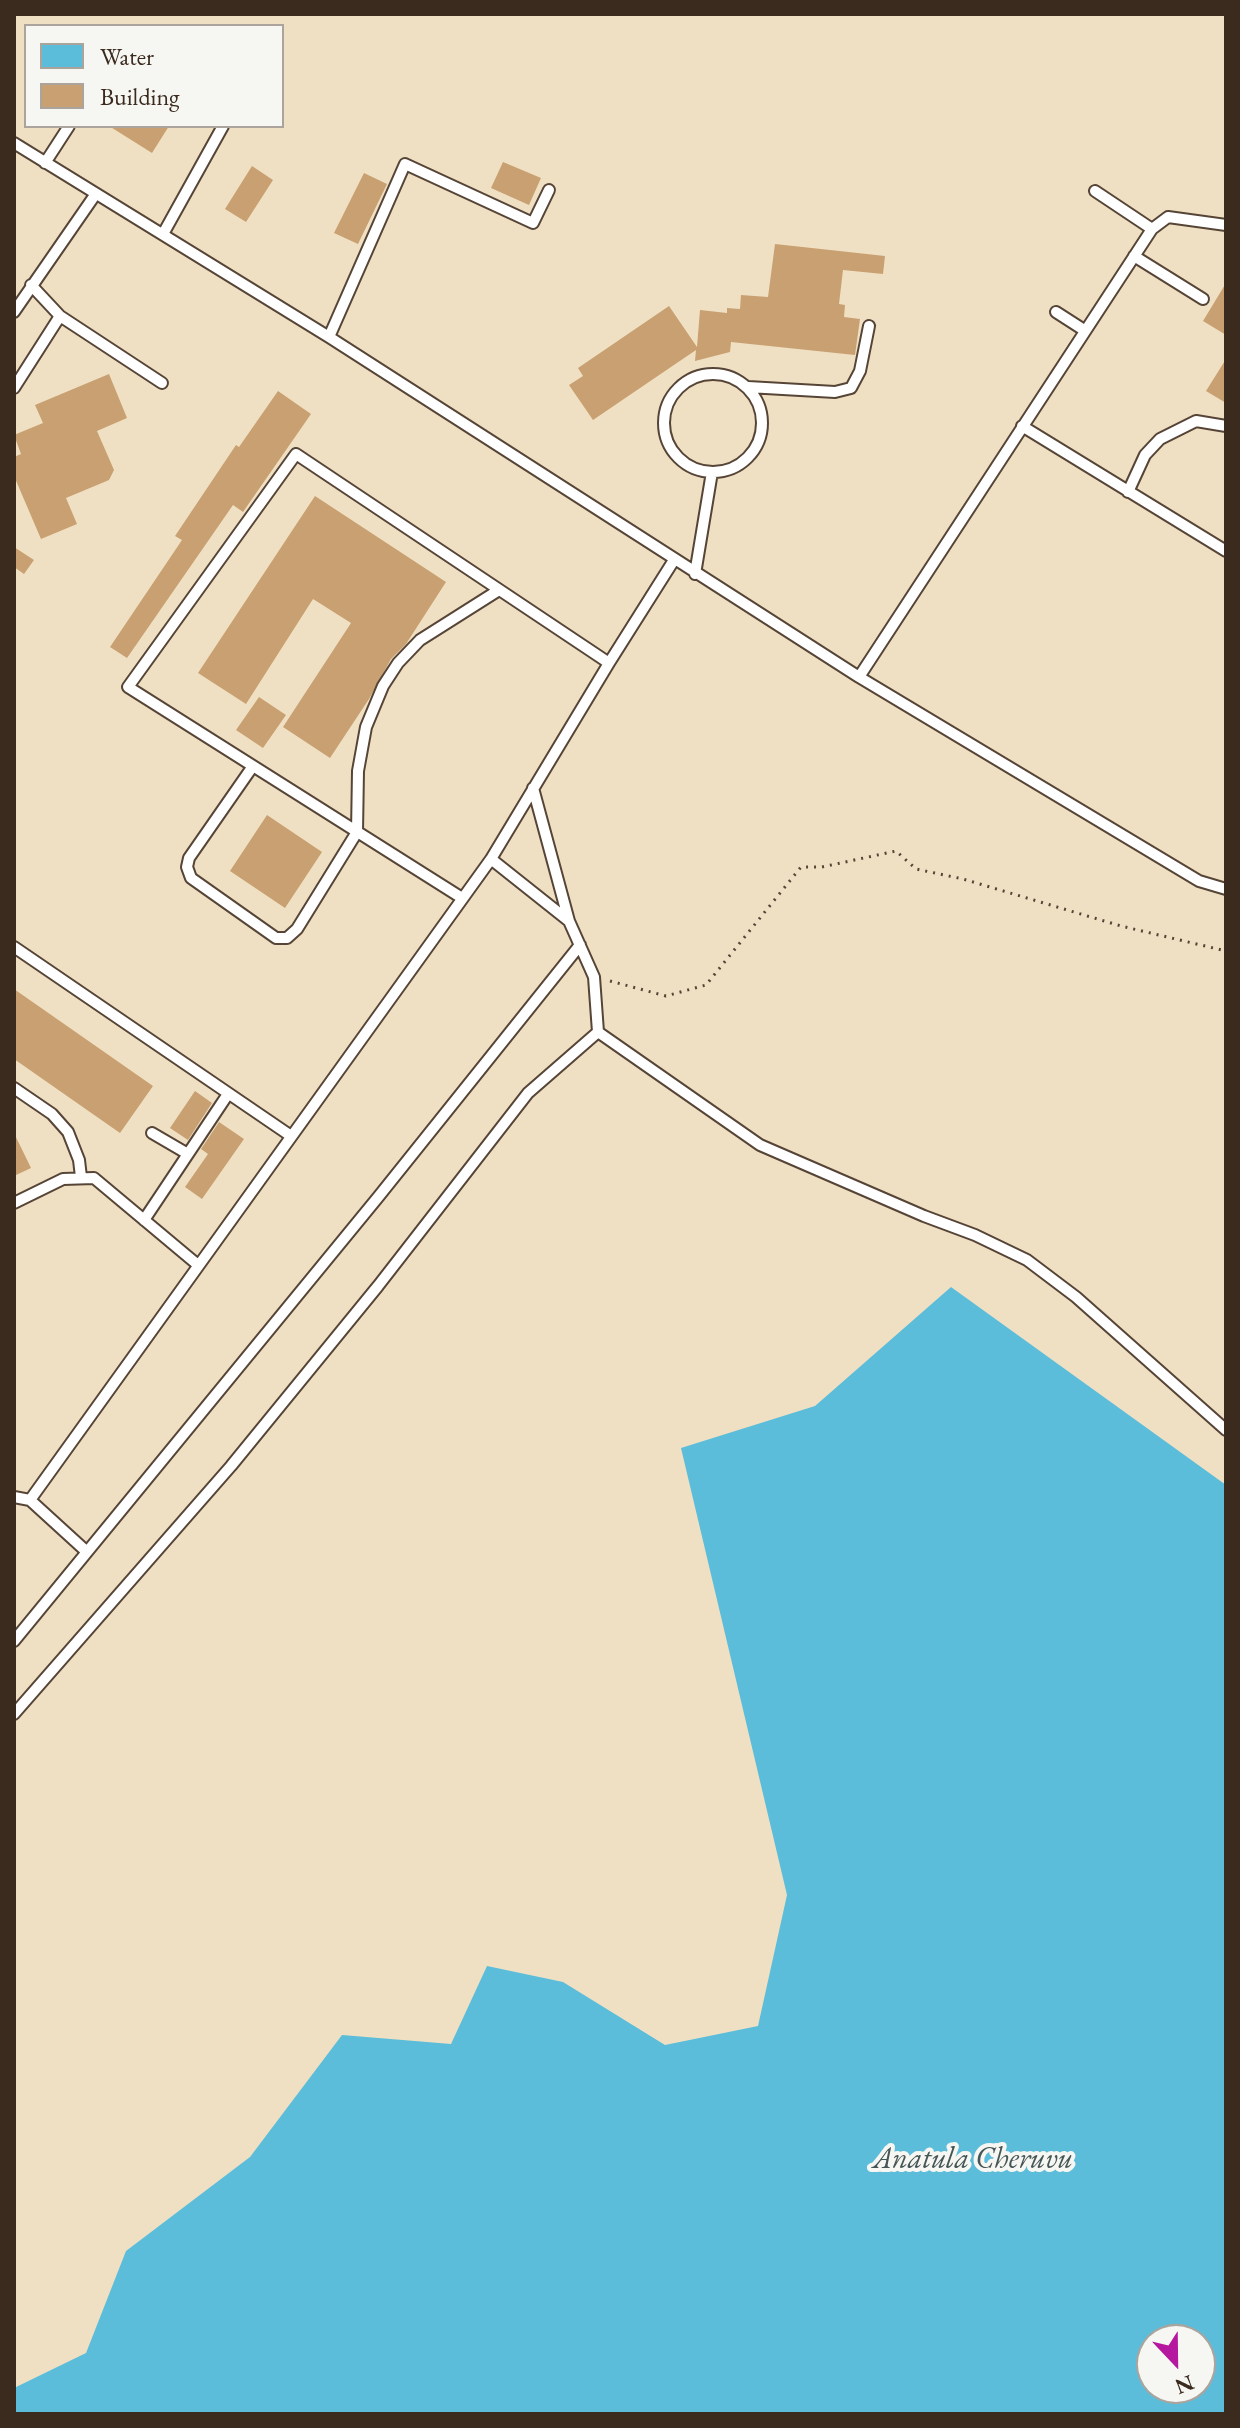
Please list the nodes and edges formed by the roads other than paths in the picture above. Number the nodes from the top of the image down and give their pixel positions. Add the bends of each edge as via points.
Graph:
1 (68, 128) edge
2 (222, 128) edge
3 (14, 143) edge
4 (45, 163) junction
5 (549, 190) dead end
6 (1095, 191) dead end
7 (95, 195) junction
8 (1226, 225) edge
9 (1152, 229) junction
10 (163, 234) junction
11 (1134, 256) junction
12 (31, 285) junction
13 (1203, 299) dead end
14 (14, 312) edge
15 (1056, 312) dead end
16 (60, 316) junction
17 (869, 326) dead end
18 (1084, 330) junction
19 (329, 337) junction
20 (162, 383) dead end
21 (748, 387) junction
22 (14, 388) edge
23 (1022, 426) junction
24 (1226, 426) edge
25 (712, 472) junction
26 (1128, 492) junction
27 (1226, 551) edge
28 (674, 560) junction
29 (695, 574) junction
30 (499, 590) junction
31 (609, 663) junction
32 (859, 677) junction
33 (253, 766) junction
34 (533, 788) junction
35 (357, 832) junction
36 (491, 859) junction
37 (1226, 889) edge
38 (462, 898) junction
39 (569, 921) junction
40 (580, 945) junction
41 (14, 947) edge
42 (598, 1032) junction
43 (14, 1088) edge
44 (228, 1094) junction
45 (152, 1133) dead end
46 (291, 1136) junction
47 (188, 1154) junction
48 (81, 1177) junction
49 (14, 1203) edge
50 (144, 1220) junction
51 (198, 1265) junction
52 (1226, 1430) edge
53 (14, 1497) edge
54 (30, 1500) junction
55 (87, 1552) junction
56 (14, 1641) edge
57 (14, 1714) edge

1 - 4 lane
2 - 10 lane
3 - 4 lane
4 - 7 lane
5 - 19 lane via 533,223 405,164
6 - 9 lane
7 - 10 lane
7 - 12 lane
8 - 9 lane via 1168,217
9 - 11 lane
10 - 19 lane
11 - 13 lane
11 - 18 lane
12 - 14 lane
12 - 16 lane
15 - 18 lane
16 - 20 lane
16 - 22 lane
17 - 21 lane via 851,388 835,392
18 - 23 lane
19 - 28 lane
21 - 25 lane via 763,417 762,433 755,449 736,465
21 - 25 lane via 734,378 701,375 687,381 667,405 664,421 672,450 683,462
23 - 26 lane
23 - 32 lane
24 - 26 lane via 1196,421 1160,439 1145,455
25 - 29 lane
26 - 27 lane
28 - 29 lane
28 - 31 lane
29 - 32 lane
30 - 31 lane
30 - 33 lane via 296,454 128,687
30 - 35 lane via 420,640 383,686 366,727 358,771
31 - 34 lane
32 - 37 lane via 1199,881
33 - 35 lane
33 - 35 lane via 187,867 191,878 276,938 287,938 297,929
34 - 36 lane
34 - 39 lane
35 - 38 lane
36 - 38 lane
36 - 39 lane
38 - 46 lane
39 - 40 lane
40 - 42 lane via 594,977
40 - 55 lane
41 - 44 lane
42 - 52 lane via 760,1145 1027,1260
42 - 57 lane via 528,1093 231,1466
43 - 48 lane via 68,1132
44 - 46 lane
44 - 47 lane
45 - 47 lane
46 - 51 lane
47 - 50 lane
48 - 49 lane via 63,1179
48 - 50 lane via 94,1178
50 - 51 lane
51 - 54 lane
53 - 54 lane
54 - 55 lane
55 - 56 lane

